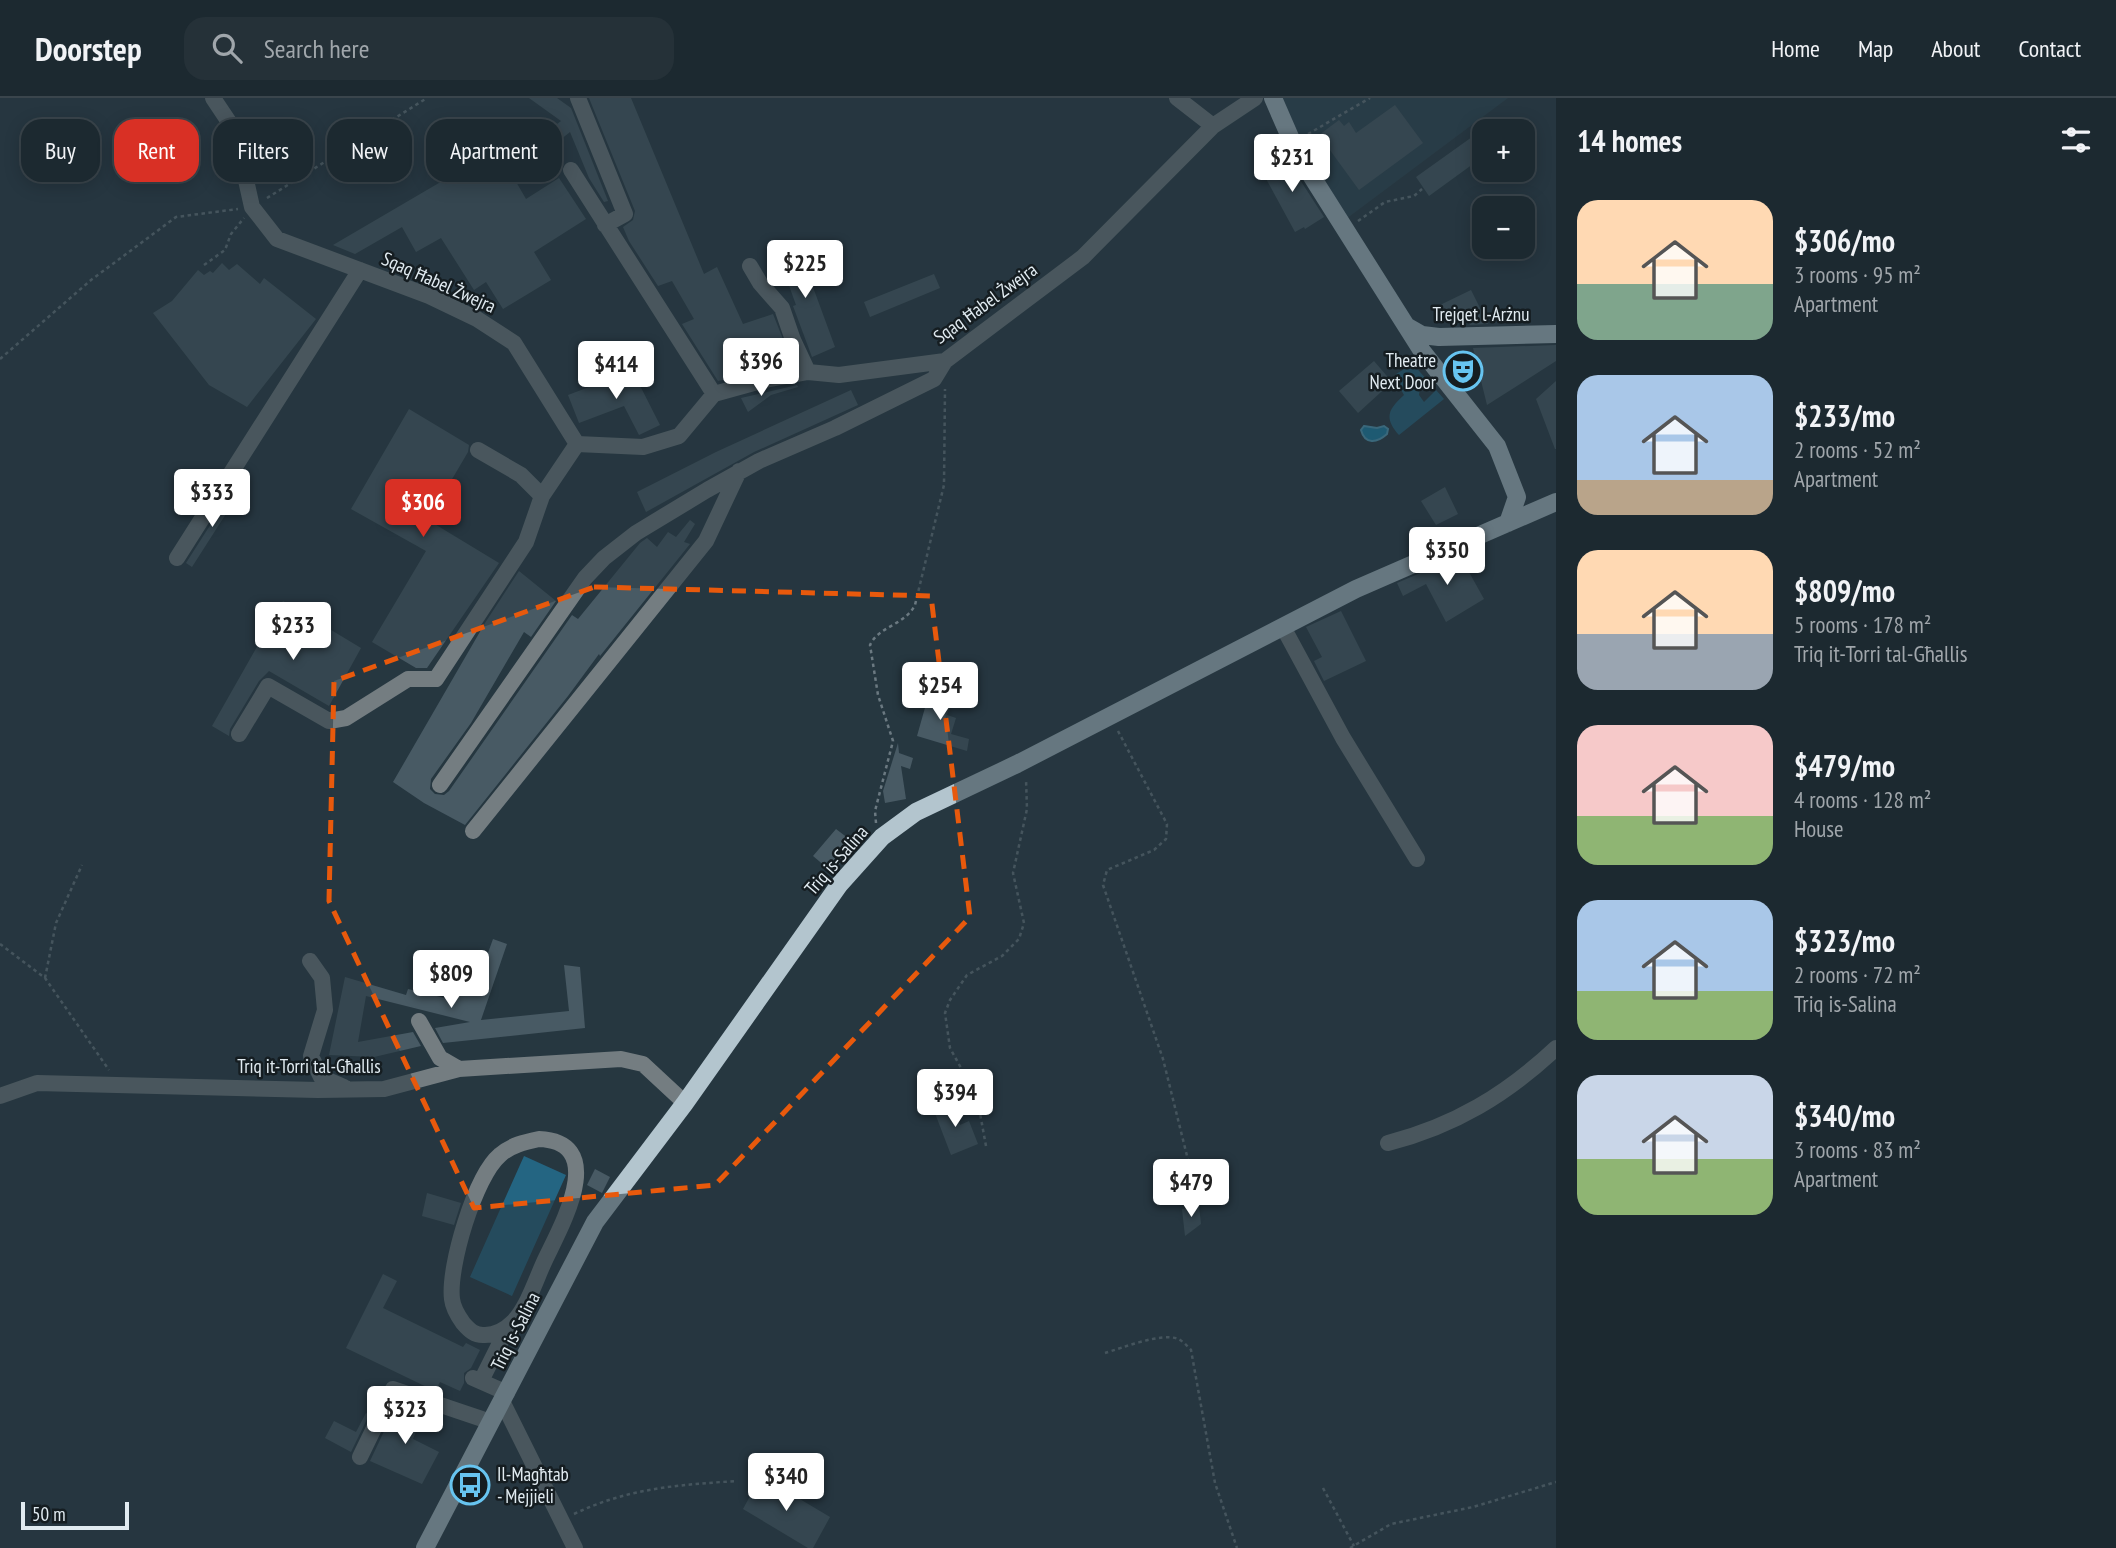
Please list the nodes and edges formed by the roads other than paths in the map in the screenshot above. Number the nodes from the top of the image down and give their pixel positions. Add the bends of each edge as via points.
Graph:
1 (213, 98) edge
2 (578, 98) edge
3 (1177, 98) edge
4 (1255, 98) edge
5 (1273, 98) edge
6 (1213, 126) junction
7 (571, 170) dead end
8 (605, 225) junction
9 (750, 266) dead end
10 (360, 270) junction
11 (1408, 327) junction
12 (1556, 334) edge
13 (945, 361) junction
14 (808, 372) junction
15 (714, 394) junction
16 (577, 444) junction
17 (478, 450) dead end
18 (739, 471) junction
19 (542, 496) junction
20 (1517, 497) junction
21 (1550, 504) edge
22 (1508, 523) junction
23 (177, 558) dead end
24 (1283, 627) junction
25 (239, 734) dead end
26 (440, 785) dead end
27 (473, 831) dead end
28 (1417, 859) dead end
29 (310, 961) dead end
30 (419, 1021) dead end
31 (1556, 1048) edge
32 (459, 1069) junction
33 (349, 1089) junction
34 (0, 1096) edge
35 (685, 1103) junction
36 (1388, 1143) dead end
37 (508, 1326) junction
38 (505, 1397) junction
39 (491, 1422) junction
40 (360, 1457) dead end
41 (425, 1548) edge
42 (575, 1548) edge

1 - 10 street, Sqaq Ħabel Żwejra via 235,131 252,207 277,239
2 - 8 street via 625,214
3 - 6 street
4 - 6 street, Sqaq Ħabel Żwejra
5 - 11 main road via 1293,143
6 - 13 street, Sqaq Ħabel Żwejra via 1083,257
7 - 8 street
8 - 15 street
9 - 14 street via 782,308
10 - 16 street, Sqaq Ħabel Żwejra via 429,296 514,343
10 - 23 street
11 - 12 main road, Trejqet l-Arżnu via 1439,337
11 - 20 main road via 1497,446
13 - 14 street, Sqaq Ħabel Żwejra via 839,375
13 - 18 street via 934,379
14 - 15 street, Sqaq Ħabel Żwejra
15 - 16 street via 679,436 643,447
16 - 19 street
17 - 19 street via 521,475
18 - 26 street via 636,533 594,568
18 - 27 street via 706,541
19 - 25 street via 526,542 436,679 408,679 346,718 329,721 268,686
20 - 21 main road
20 - 22 main road
21 - 22 main road, Triq is-Salina
22 - 24 main road, Triq is-Salina via 1356,589
24 - 28 street via 1343,738
24 - 35 main road, Triq is-Salina via 916,812 882,837 839,885
29 - 33 street via 322,978 325,1010 311,1056 321,1077
30 - 32 street via 440,1058
31 - 36 street via 1490,1100 1436,1129
32 - 33 street, Triq it-Torri tal-Għallis via 384,1089
32 - 35 street, Triq it-Torri tal-Għallis via 621,1059 643,1064
33 - 34 street, Triq it-Torri tal-Għallis via 37,1083
35 - 38 main road, Triq is-Salina via 595,1222
37 - 37 street via 519,1314 576,1190 571,1156 548,1139 516,1144 488,1168 453,1267 452,1299 467,1327 482,1335
37 - 38 street via 477,1380
38 - 39 main road, Triq is-Salina
38 - 42 street
39 - 40 street via 393,1389
39 - 41 main road, Triq is-Salina

